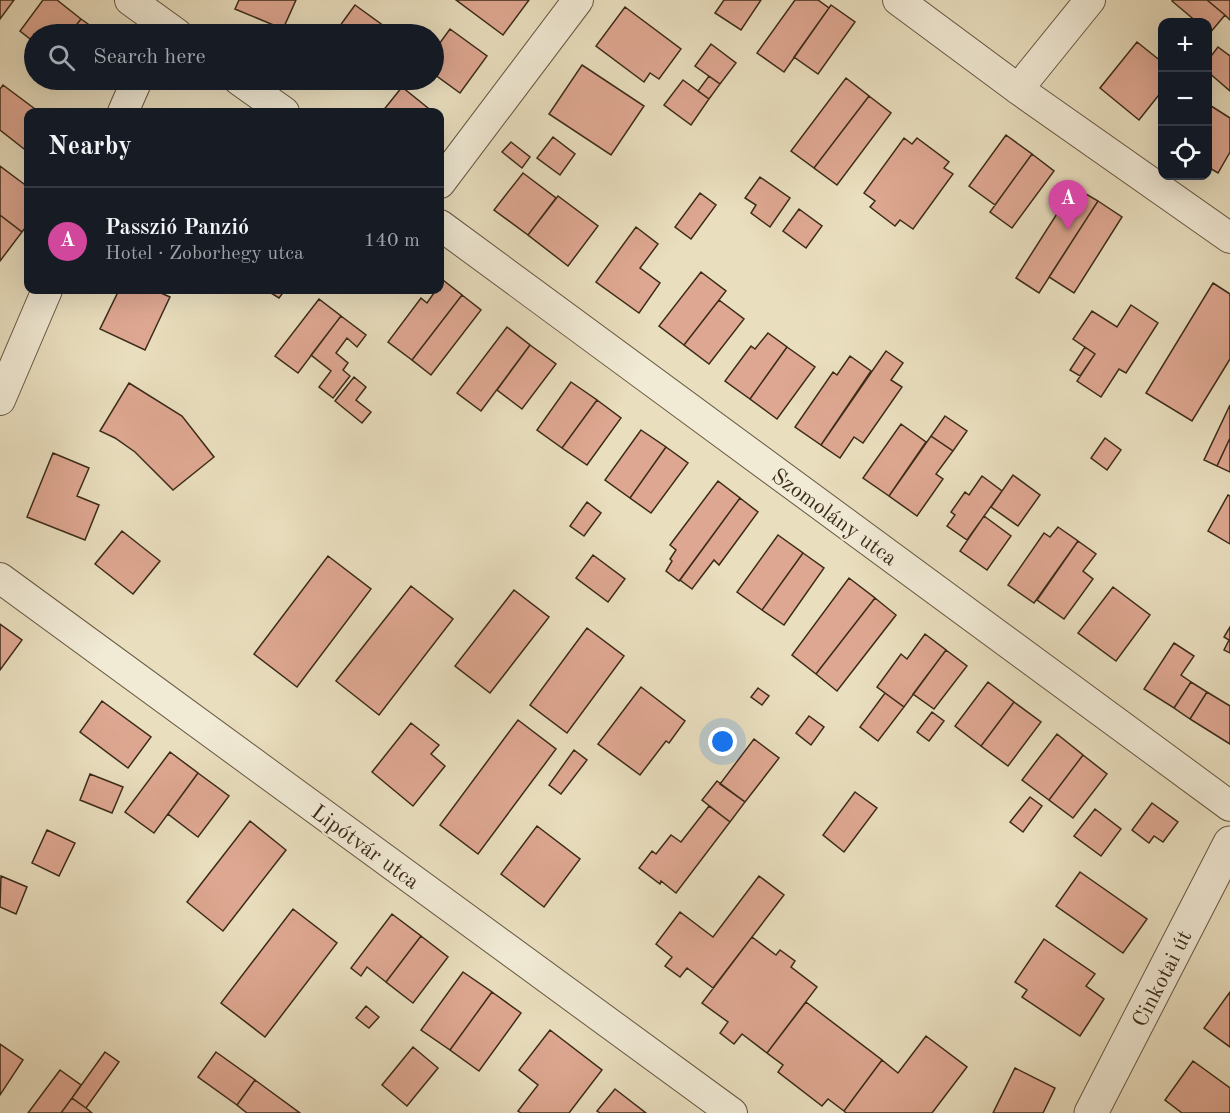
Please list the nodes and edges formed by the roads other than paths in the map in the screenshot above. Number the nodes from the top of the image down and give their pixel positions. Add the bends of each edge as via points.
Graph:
1 (130, 0) edge
2 (578, 0) edge
3 (898, 0) edge
4 (1090, 0) edge
5 (166, 23) edge
6 (1018, 89) junction
7 (133, 90) edge
8 (253, 90) edge
9 (125, 108) edge
10 (279, 108) edge
11 (444, 178) edge
12 (444, 228) edge
13 (1230, 238) edge
14 (45, 294) edge
15 (0, 400) edge
16 (0, 578) edge
17 (1230, 806) edge
18 (1230, 843) edge
19 (732, 1113) edge
20 (1091, 1113) edge

1 - 5 street
2 - 11 street
3 - 6 street
4 - 6 street
6 - 13 street
7 - 9 street
8 - 10 street
12 - 17 street, Szomolány utca
14 - 15 street
16 - 19 street, Lipótvár utca
18 - 20 street, Cinkotai út

